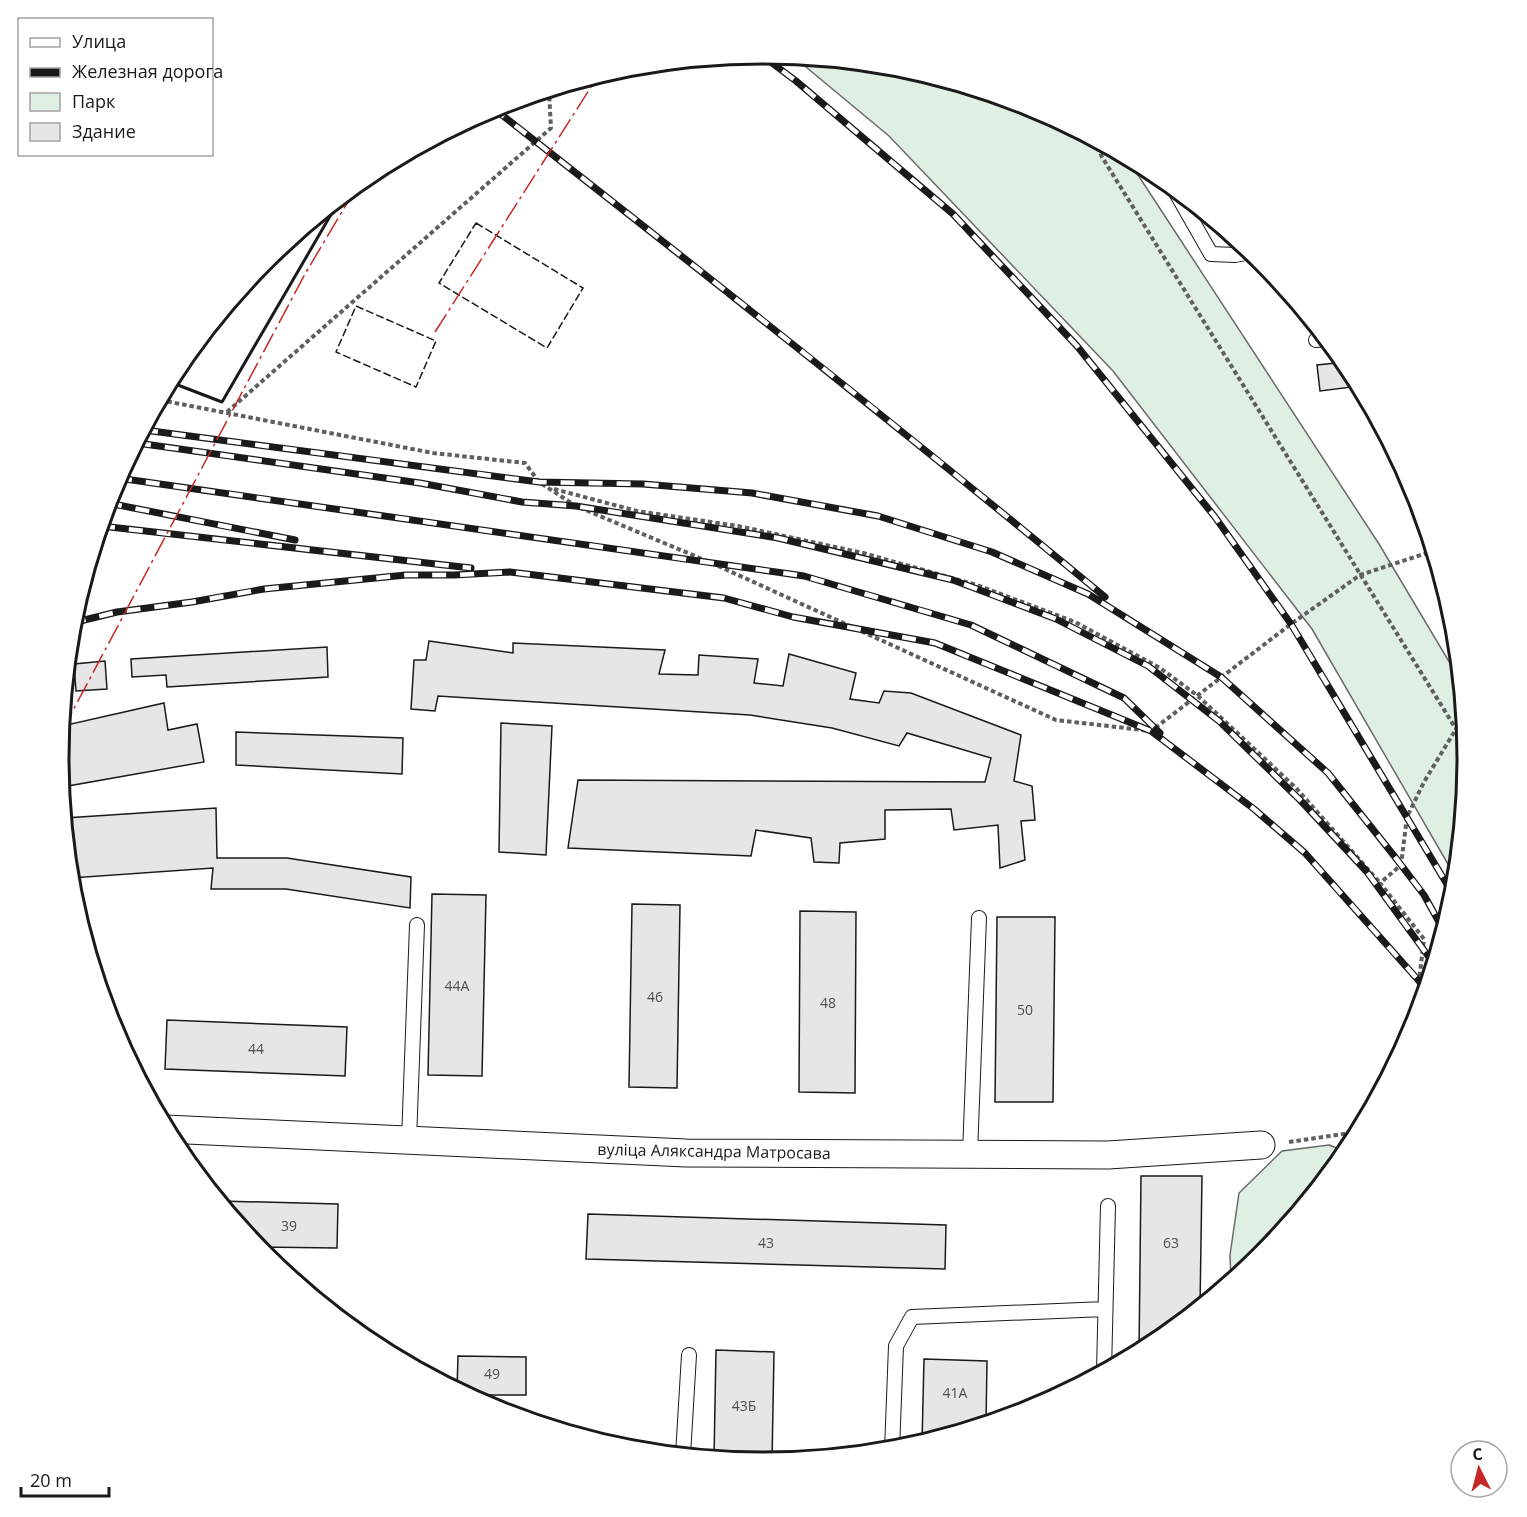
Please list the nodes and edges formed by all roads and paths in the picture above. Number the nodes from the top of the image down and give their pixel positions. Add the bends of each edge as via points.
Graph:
1 (549, 98) edge
2 (1100, 151) edge
3 (1184, 207) edge
4 (1239, 254) edge
5 (168, 401) edge
6 (226, 412) junction
7 (548, 488) junction
8 (1426, 553) edge
9 (1360, 575) junction
10 (1197, 696) junction
11 (1456, 729) joint
12 (1380, 883) junction
13 (979, 918) dead end
14 (417, 925) dead end
15 (1419, 986) edge
16 (176, 1129) edge
17 (1348, 1133) edge
18 (409, 1140) junction
19 (1261, 1146) joint
20 (970, 1155) junction
21 (1107, 1206) dead end
22 (1106, 1309) junction
23 (690, 1355) dead end
24 (1104, 1363) edge
25 (892, 1440) edge
26 (683, 1448) edge

1 - 6 path via 551,128
2 - 9 path
3 - 4 lane via 1211,254
5 - 6 path
6 - 7 path via 433,453 525,463
7 - 10 path via 637,511 738,526 863,553 977,585 1075,622 1160,668
7 - 10 path via 576,506 714,564 1056,720 1151,731
8 - 9 path
9 - 10 path
9 - 11 path
10 - 12 path via 1297,789
11 - 12 path via 1407,817 1401,865
12 - 15 path via 1424,939
13 - 20 lane
14 - 18 lane
16 - 18 street, вуліца Аляксандра Матросава
17 - 19 path
18 - 20 street, вуліца Аляксандра Матросава via 686,1153
19 - 20 street, вуліца Аляксандра Матросава via 1108,1155
21 - 22 lane
22 - 24 lane
22 - 25 lane via 912,1317 896,1346
23 - 26 lane

